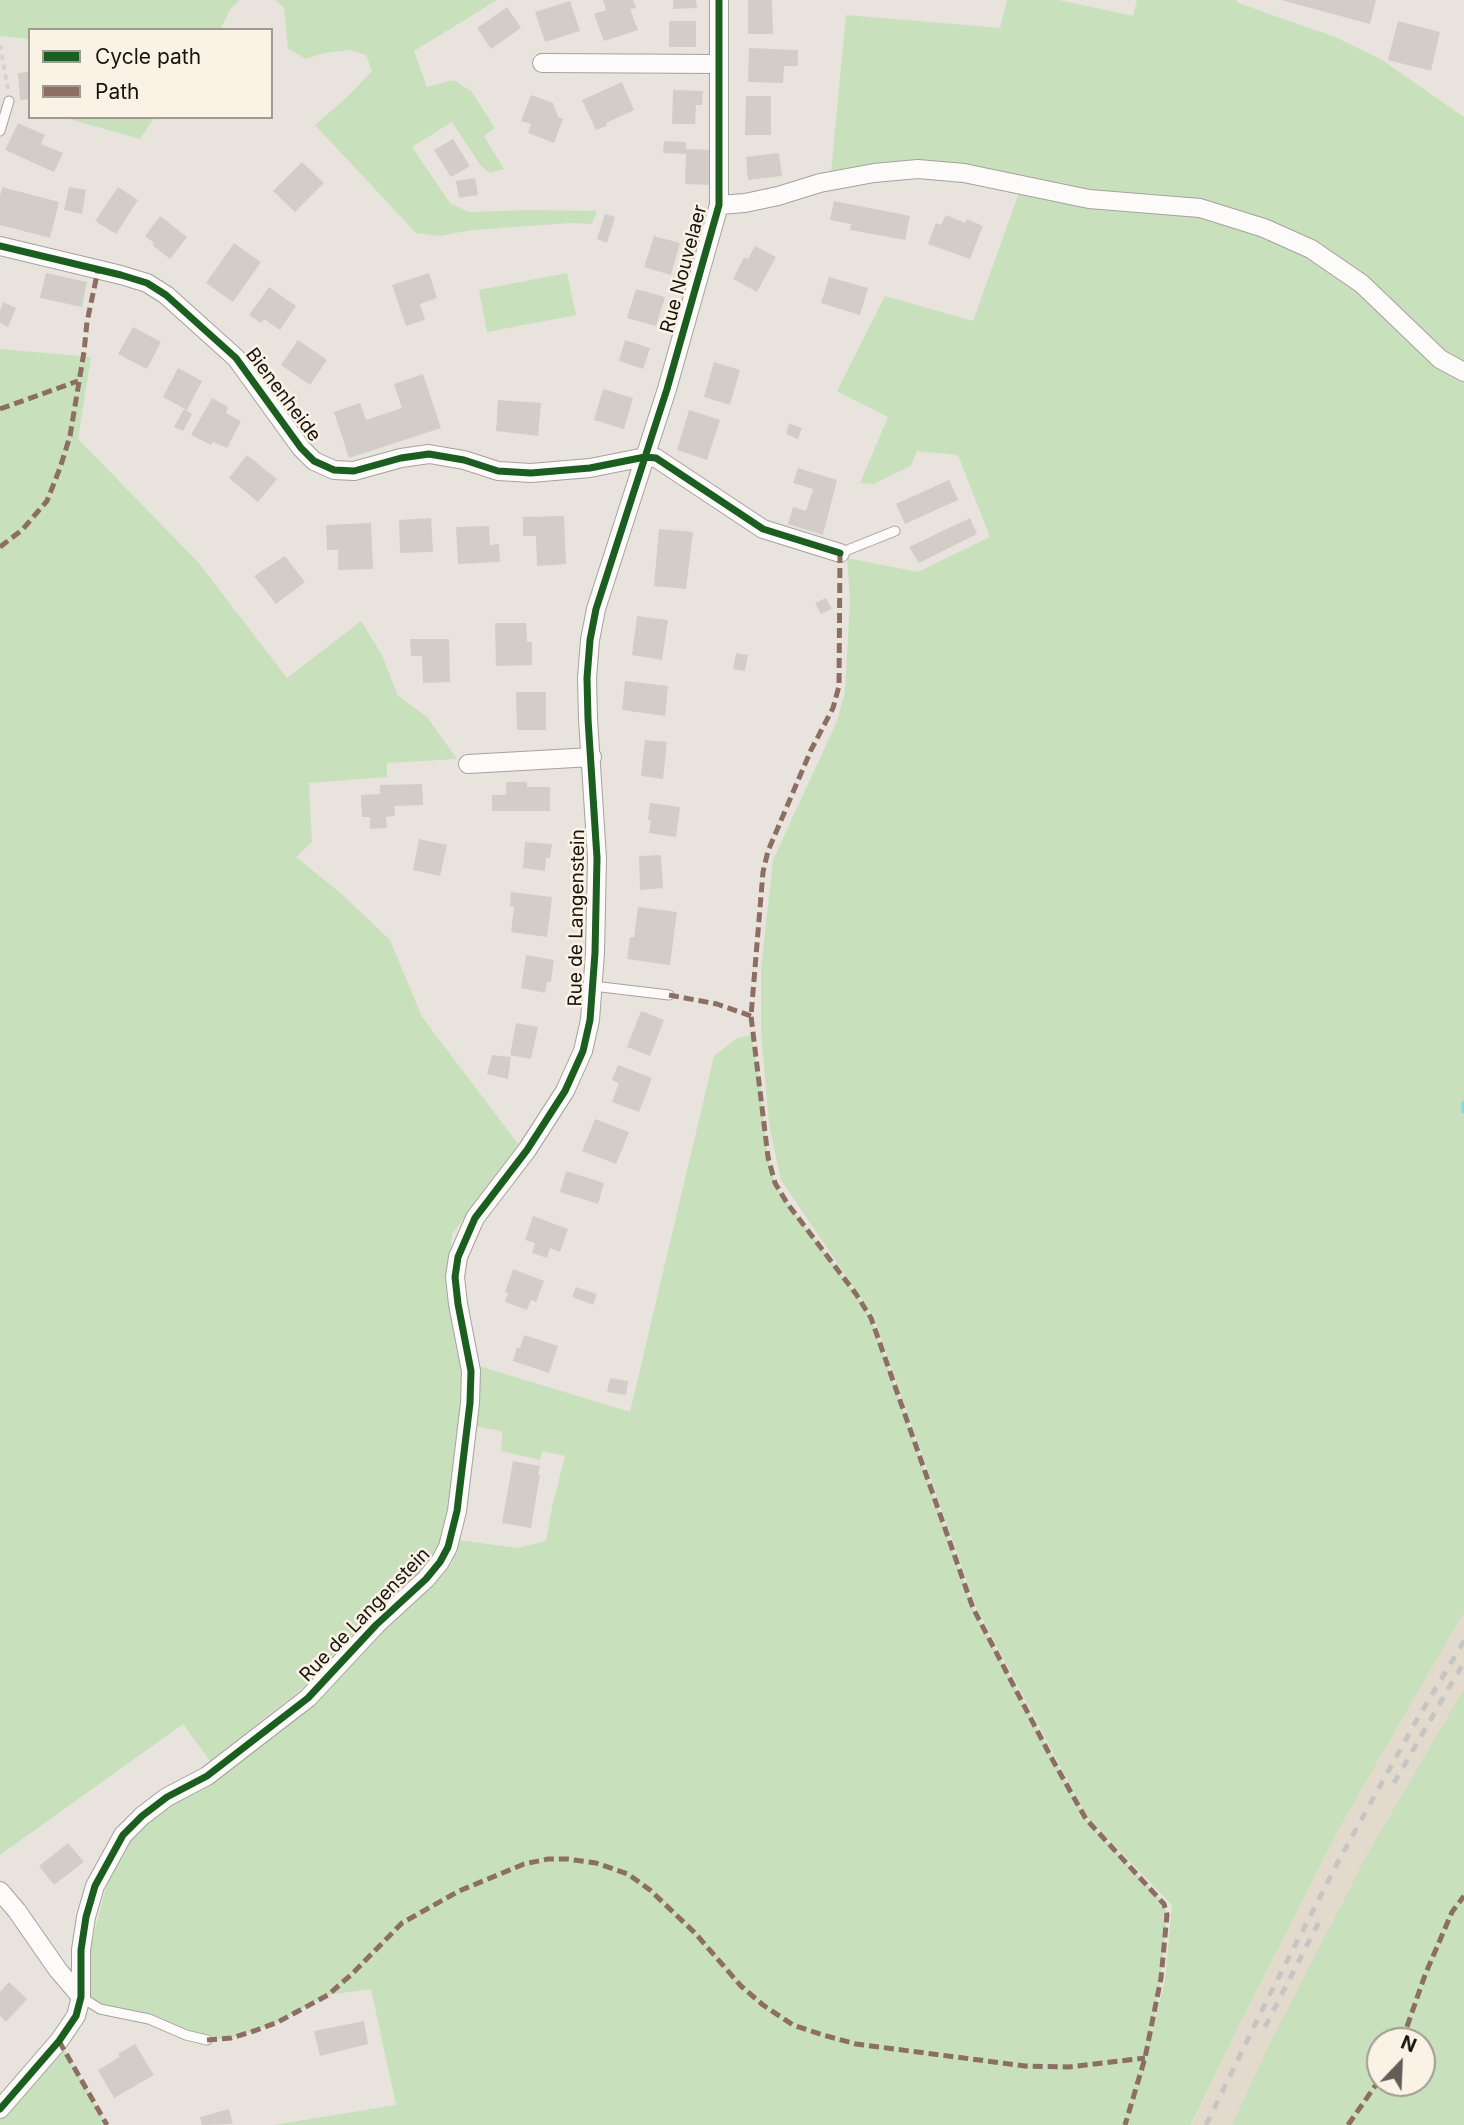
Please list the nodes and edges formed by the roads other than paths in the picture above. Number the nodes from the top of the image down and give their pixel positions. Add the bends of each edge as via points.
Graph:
1 (719, 0) edge
2 (542, 63) dead end
3 (718, 64) junction
4 (9, 102) road end
5 (0, 131) edge
6 (719, 205) junction
7 (0, 246) edge
8 (1464, 372) edge
9 (645, 457) junction
10 (895, 531) dead end
11 (841, 553) joint
12 (592, 757) junction
13 (468, 764) dead end
14 (593, 986) junction
15 (669, 995) dead end
16 (0, 1891) edge
17 (81, 1997) junction
18 (207, 2040) dead end
19 (4, 2103) edge

1 - 3 street, Rue Nouvelaer
2 - 3 street
3 - 6 street, Rue Nouvelaer
4 - 5 lane
6 - 8 street, Rue Nouvelaer via 778,197 861,175 918,169 964,173 1089,199 1200,208 1311,248 1362,284 1440,359
6 - 9 street, Rue Nouvelaer
7 - 9 street, Bienenheide via 121,275 166,295 236,358 300,448 334,470 354,471 429,454 498,471 530,473
9 - 11 street via 670,466 763,529
9 - 12 street, Rue de Langenstein via 590,640 587,678
10 - 11 lane
12 - 13 street
12 - 14 street, Rue de Langenstein via 597,858
14 - 15 lane
14 - 17 street, Rue de Langenstein via 583,1051 570,1081 533,1141 475,1218 458,1257 455,1277 471,1371 470,1403 448,1547 426,1579 308,1698 207,1776 167,1797 123,1835 95,1886 86,1917
16 - 17 street
17 - 18 lane via 100,2009 149,2019
17 - 19 street via 76,2016 59,2041

